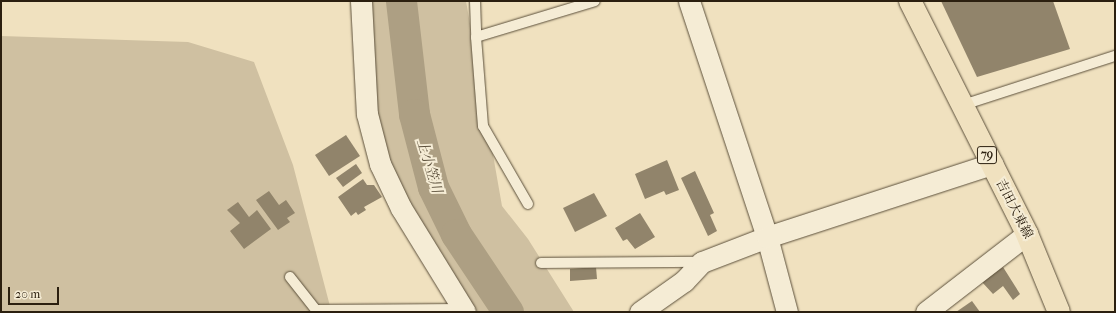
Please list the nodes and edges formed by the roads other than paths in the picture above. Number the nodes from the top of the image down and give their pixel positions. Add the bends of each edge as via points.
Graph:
1 (361, 1) edge
2 (475, 1) edge
3 (595, 1) edge
4 (690, 1) edge
5 (910, 1) edge
6 (476, 37) junction
7 (1115, 56) edge
8 (963, 105) junction
9 (992, 164) junction
10 (528, 204) dead end
11 (1027, 234) junction
12 (767, 237) junction
13 (702, 262) junction
14 (541, 263) dead end
15 (290, 277) dead end
16 (464, 310) edge
17 (640, 312) edge
18 (787, 312) edge
19 (926, 312) edge
20 (1059, 312) edge

1 - 16 street via 366,114 380,164 401,208
2 - 6 lane
3 - 6 lane
4 - 12 street
5 - 8 main road, 吉田大東線 / 79
6 - 10 lane via 483,126
7 - 8 lane
8 - 9 main road, 吉田大東線 / 79
9 - 11 main road, 吉田大東線 / 79
9 - 12 street
11 - 19 street
11 - 20 main road, 吉田大東線 / 79
12 - 13 street
12 - 18 street
13 - 14 lane
13 - 17 street via 684,281
15 - 16 lane via 316,310

